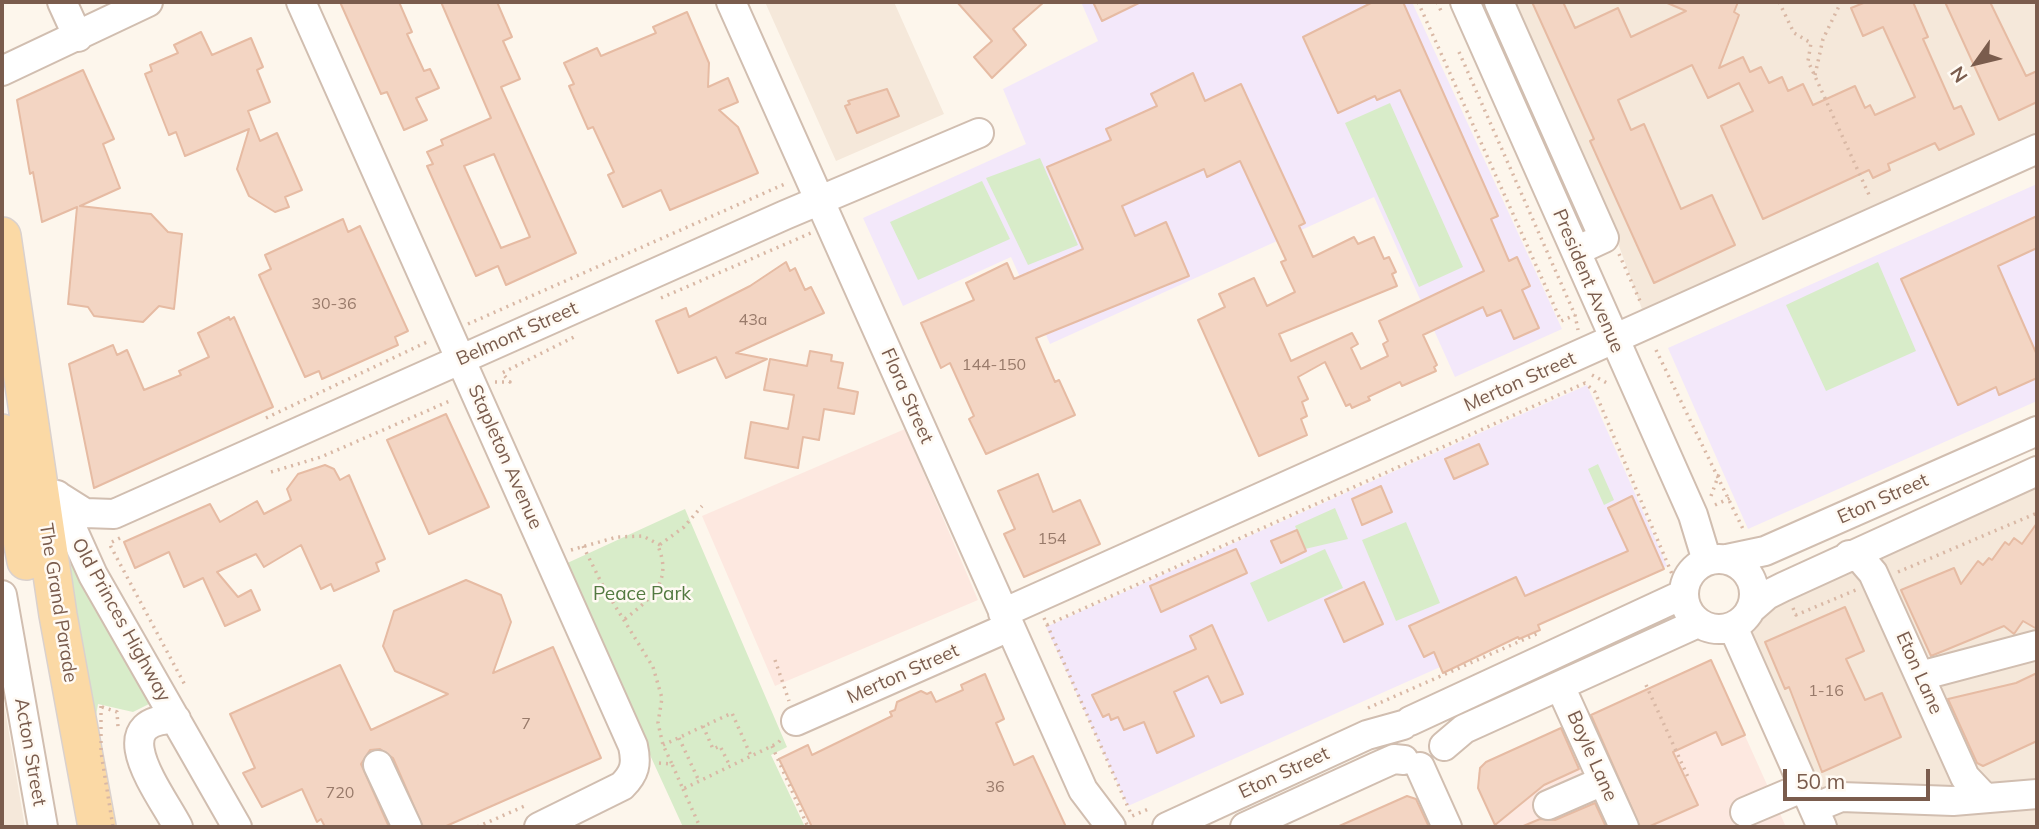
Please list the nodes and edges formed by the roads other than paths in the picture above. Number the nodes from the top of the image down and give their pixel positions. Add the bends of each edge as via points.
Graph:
1 (62, 2) edge
2 (148, 2) edge
3 (301, 2) edge
4 (731, 2) edge
5 (1499, 2) edge
6 (1454, 8) edge
7 (78, 37) junction
8 (2, 71) edge
9 (979, 133) dead end
10 (2037, 149) edge
11 (811, 205) junction
12 (2, 236) edge
13 (1576, 251) junction
14 (1612, 339) junction
15 (453, 362) junction
16 (24, 377) junction
17 (2037, 430) edge
18 (2, 433) edge
19 (2037, 471) edge
20 (58, 496) junction
21 (116, 520) junction
22 (1849, 555) junction
23 (85, 558) junction
24 (1717, 560) junction
25 (1684, 594) junction
26 (2, 595) edge
27 (1742, 618) junction
28 (1006, 620) junction
29 (1699, 623) junction
30 (2037, 645) edge
31 (1920, 676) junction
32 (1560, 686) junction
33 (183, 707) junction
34 (796, 721) road end
35 (1407, 723) junction
36 (1444, 746) junction
37 (1956, 757) junction
38 (1412, 763) junction
39 (379, 765) dead end
40 (1603, 781) junction
41 (1083, 790) junction
42 (2037, 794) edge
43 (1911, 797) junction
44 (1984, 797) junction
45 (1548, 805) dead end
46 (1813, 807) edge
47 (1745, 812) dead end
48 (1162, 816) edge
49 (1295, 817) edge
50 (43, 827) edge
51 (74, 827) edge
52 (96, 827) edge
53 (178, 827) edge
54 (237, 827) edge
55 (407, 827) edge
56 (539, 827) edge
57 (1093, 827) edge
58 (1111, 827) edge
59 (1245, 827) edge
60 (1447, 827) edge
61 (1624, 827) edge

1 - 7 street
2 - 7 street
3 - 15 street, Stapleton Avenue via 450,332
4 - 11 street, Flora Street
5 - 13 street via 1604,238
6 - 13 street, President Avenue
7 - 8 street
9 - 11 street, Belmont Street
10 - 14 street, Merton Street
11 - 15 street, Belmont Street
11 - 28 street, Flora Street
12 - 16 main road, Old Princes Highway
13 - 14 street, President Avenue
14 - 24 street, President Avenue
14 - 28 street, Merton Street
15 - 21 street, Belmont Street
15 - 56 street, Stapleton Avenue via 549,558 636,761 633,775 622,786
16 - 20 street, Old Princes Highway
16 - 52 main road, The Grand Parade via 58,615
17 - 24 street, Eton Street via 1765,551
18 - 51 main road, The Grand Parade
19 - 22 street, Eton Street
20 - 21 street via 85,513
20 - 23 street, Old Princes Highway
21 - 23 street via 91,539
22 - 27 street, Eton Street via 1767,595
22 - 31 street, Eton Lane via 1861,559 1873,573
23 - 33 street, Old Princes Highway via 120,625
24 - 25 street via 1690,574
24 - 27 street via 1744,569 1751,578 1754,589
25 - 29 street via 1688,611
25 - 35 street, Eton Street
26 - 50 street, Acton Street
27 - 29 street via 1715,629
27 - 46 street
28 - 34 street, Merton Street
28 - 41 street, Flora Street
29 - 32 street
30 - 31 street
31 - 37 street, Eton Lane
32 - 36 street via 1464,729
32 - 40 street, Boyle Lane
33 - 53 street via 146,726 137,744
33 - 54 street, Old Princes Highway
35 - 36 street via 1423,718 1434,723 1443,733
35 - 38 street via 1396,740
35 - 48 street, Eton Street
36 - 38 street via 1438,759
37 - 43 street via 1957,769 1949,781
37 - 44 street, Eton Lane via 1968,783
38 - 49 street, Eton Street via 1390,761
38 - 60 street
39 - 55 street
40 - 45 street
40 - 61 street, Boyle Lane
41 - 57 street, Flora Street
41 - 58 street, Flora Street
42 - 44 street
43 - 44 street via 1953,801
43 - 46 street via 1841,797
46 - 47 street
49 - 59 street, Eton Street

